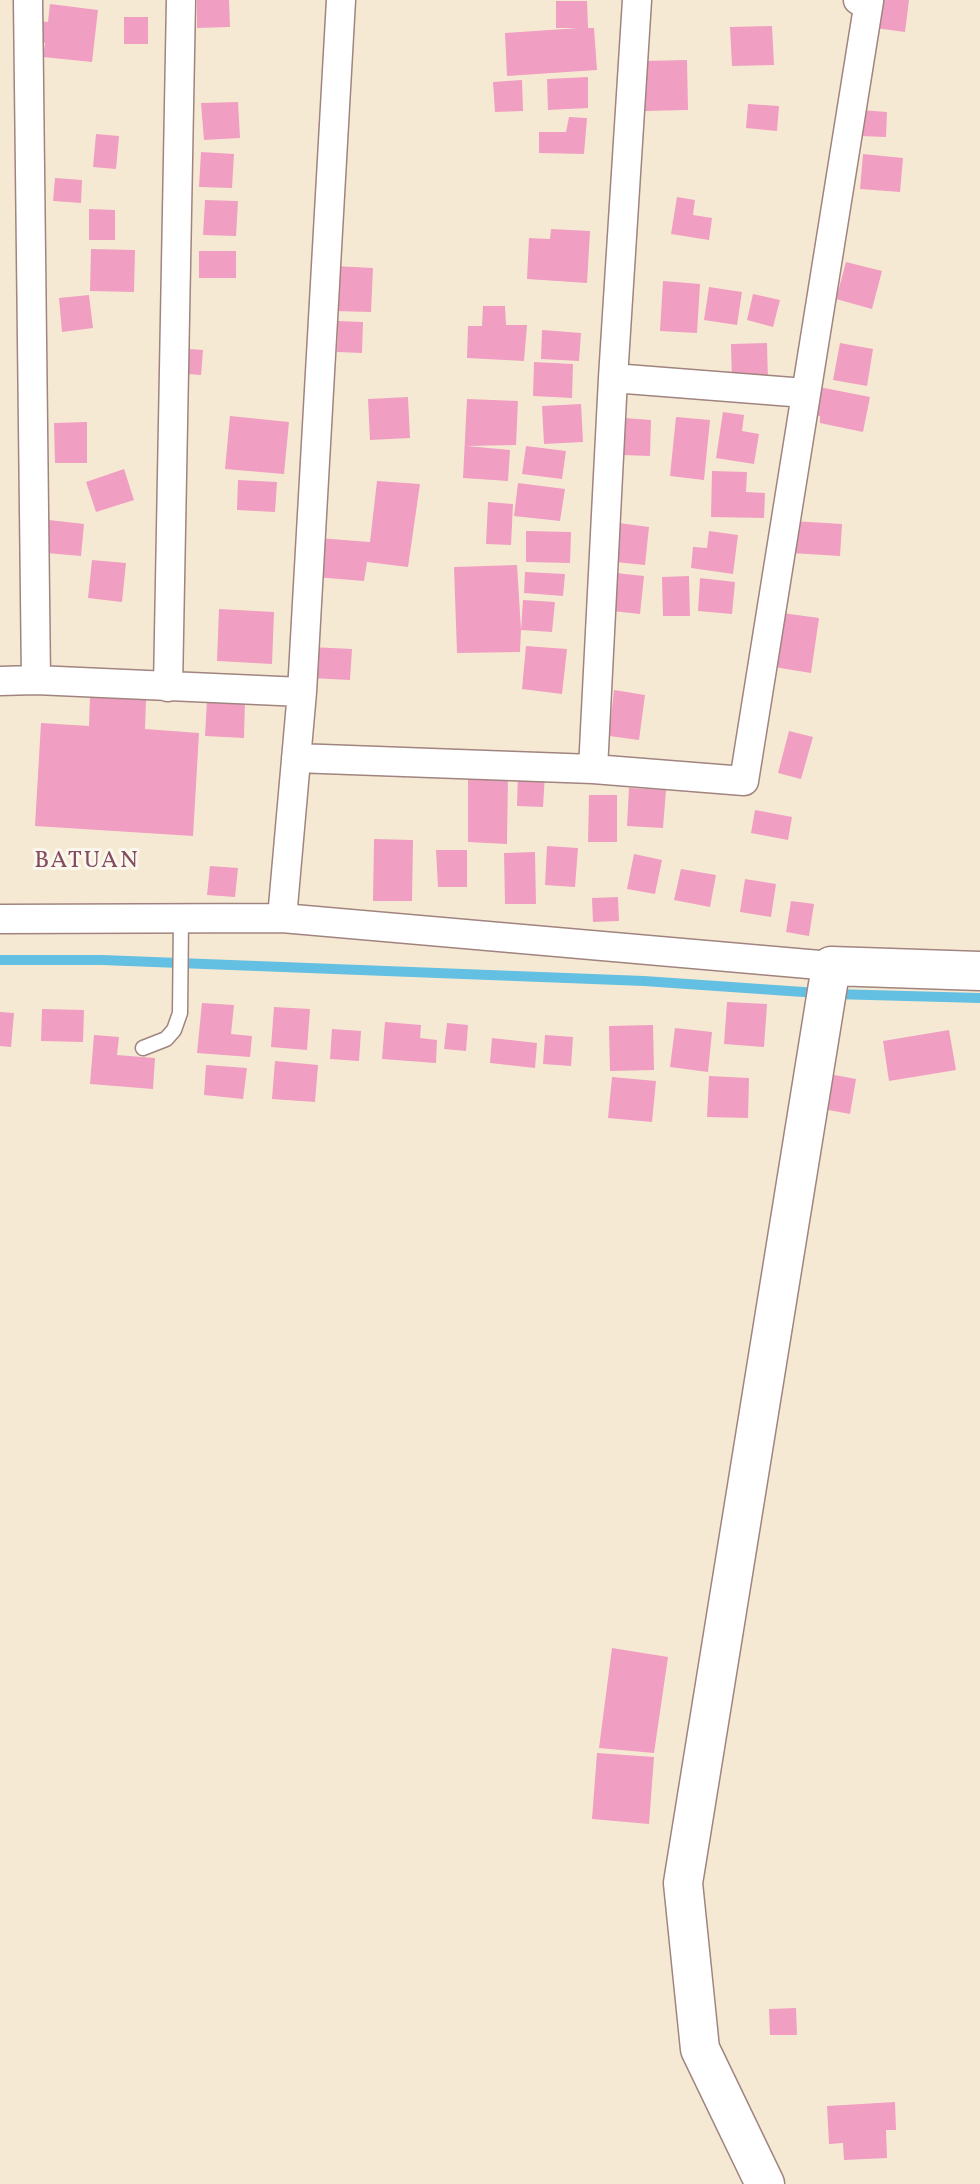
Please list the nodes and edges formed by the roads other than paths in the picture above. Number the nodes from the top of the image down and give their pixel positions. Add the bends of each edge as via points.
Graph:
1 (28, 0) edge
2 (181, 0) edge
3 (341, 0) edge
4 (637, 0) edge
5 (858, 0) edge
6 (613, 378) junction
7 (805, 393) junction
8 (36, 680) junction
9 (0, 681) edge
10 (168, 687) junction
11 (302, 692) junction
12 (296, 758) junction
13 (593, 769) junction
14 (282, 918) junction
15 (0, 919) edge
16 (181, 919) junction
17 (980, 971) edge
18 (828, 985) junction
19 (143, 1048) dead end
20 (765, 2184) edge

1 - 8 street
2 - 10 street
3 - 11 street
4 - 6 street
5 - 7 street via 869,2
6 - 7 street
6 - 13 street
7 - 13 street via 744,781
8 - 9 street
8 - 10 street
10 - 11 street
11 - 12 street
12 - 13 street
12 - 14 street
14 - 16 street
14 - 18 street
15 - 16 street
16 - 19 lane via 180,1013 166,1039
17 - 18 street
18 - 20 street via 683,1883 700,2049

